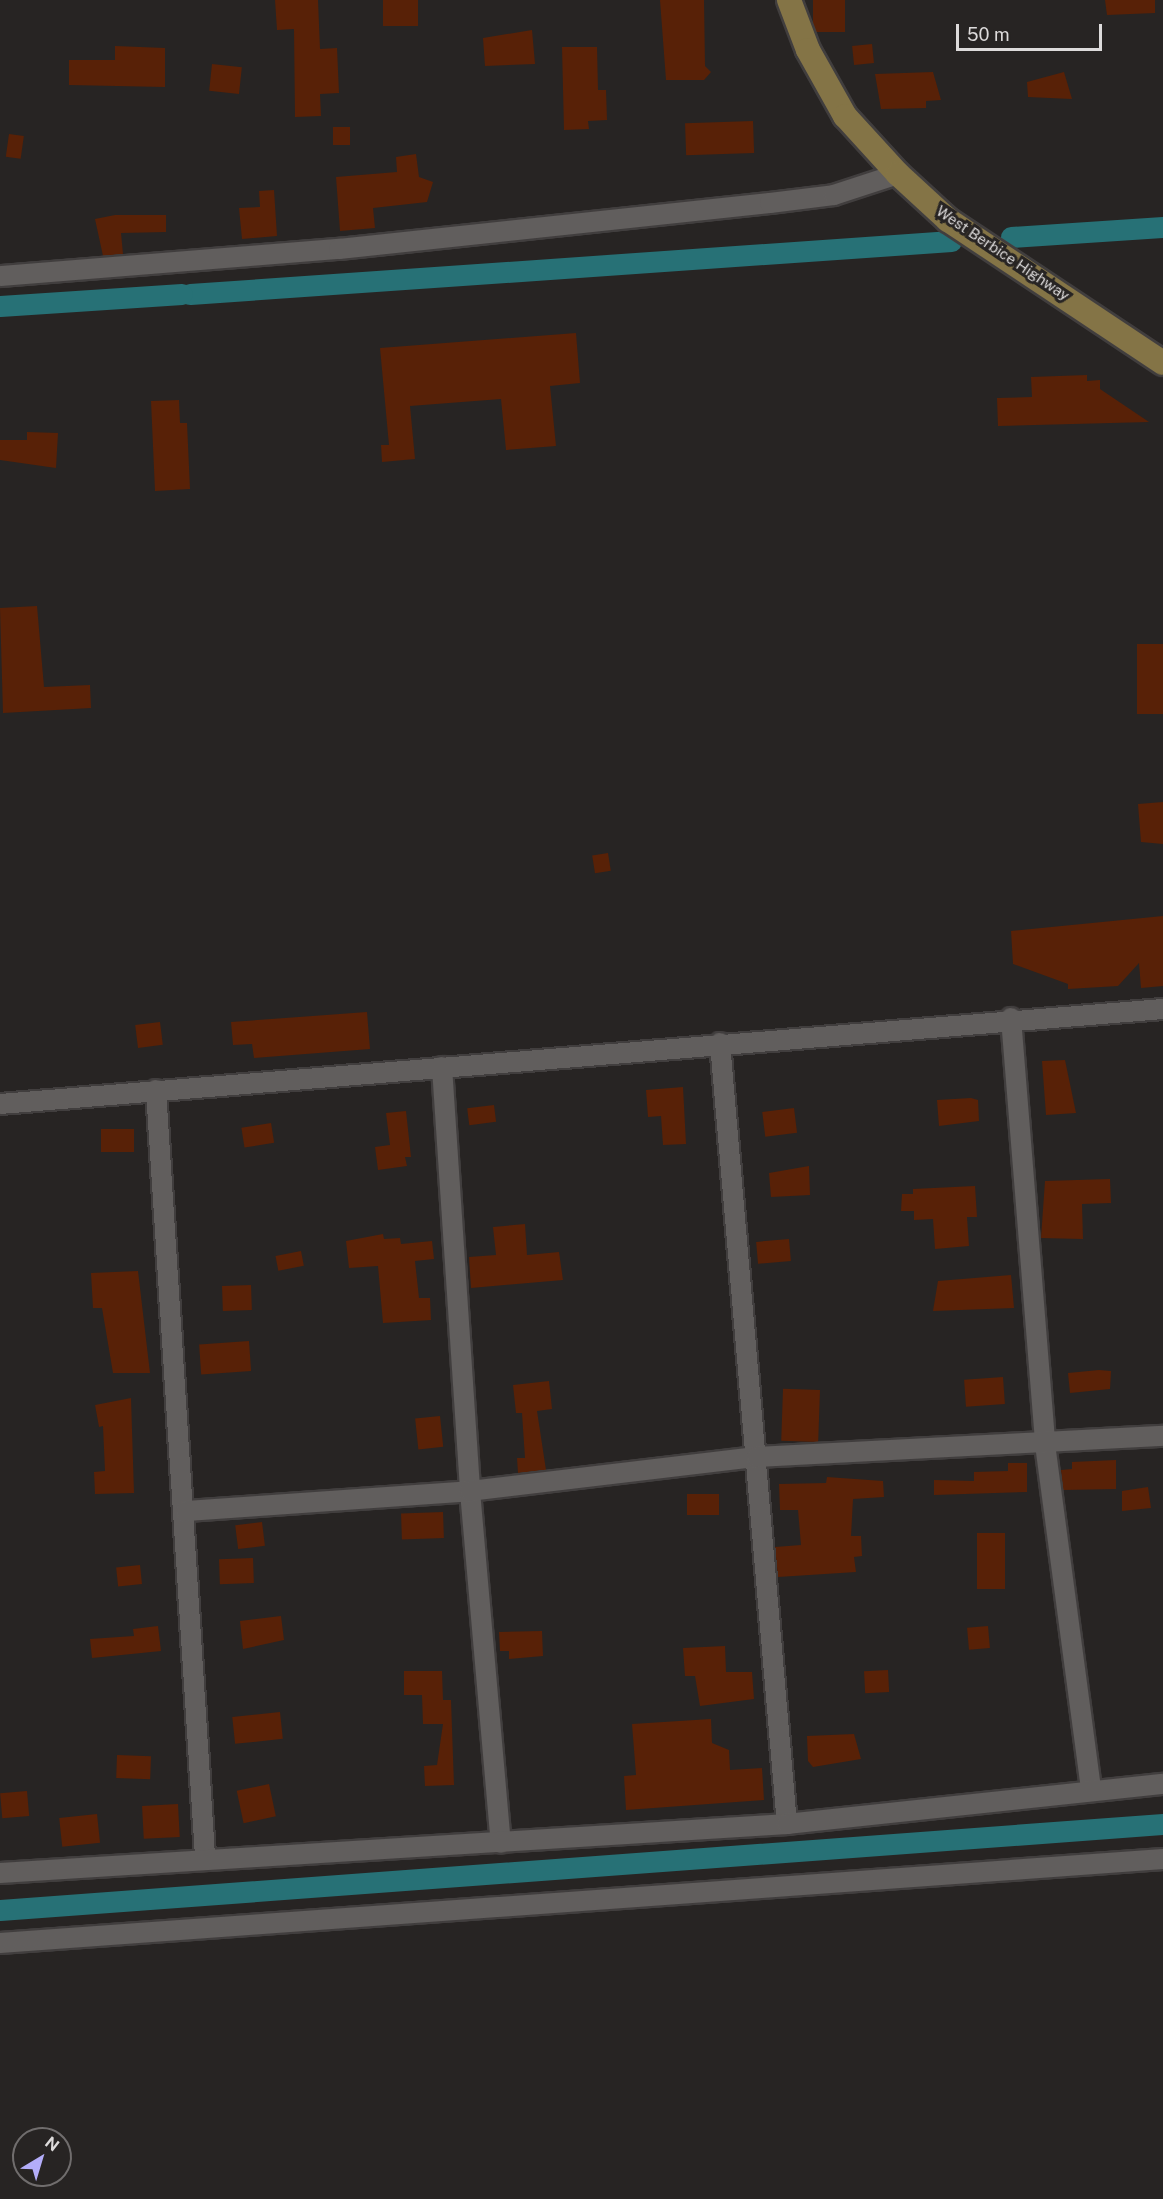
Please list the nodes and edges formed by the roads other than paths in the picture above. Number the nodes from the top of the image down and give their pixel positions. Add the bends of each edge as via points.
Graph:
1 (789, 0) edge
2 (897, 174) junction
3 (0, 276) edge
4 (1163, 363) edge
5 (1163, 1009) edge
6 (1011, 1018) junction
7 (720, 1043) junction
8 (442, 1067) junction
9 (156, 1090) junction
10 (0, 1104) edge
11 (1163, 1436) edge
12 (1046, 1444) junction
13 (757, 1457) junction
14 (470, 1491) junction
15 (186, 1511) junction
16 (1163, 1785) edge
17 (1091, 1791) junction
18 (787, 1824) junction
19 (501, 1843) junction
20 (205, 1856) junction
21 (1163, 1859) edge
22 (0, 1873) edge
23 (0, 1943) edge

1 - 2 main road, West Berbice Highway via 808,50 845,116
2 - 3 street via 834,195 770,203 339,249
2 - 4 main road, West Berbice Highway via 948,220
5 - 6 street
6 - 7 street
6 - 12 street
7 - 8 street
7 - 13 street
8 - 9 street
8 - 14 street
9 - 10 street
9 - 15 street
11 - 12 street
12 - 13 street
12 - 17 street
13 - 14 street
13 - 18 street
14 - 15 street
14 - 19 street
15 - 20 street
16 - 17 street
17 - 18 street
18 - 19 street
19 - 20 street
20 - 22 street
21 - 23 street

